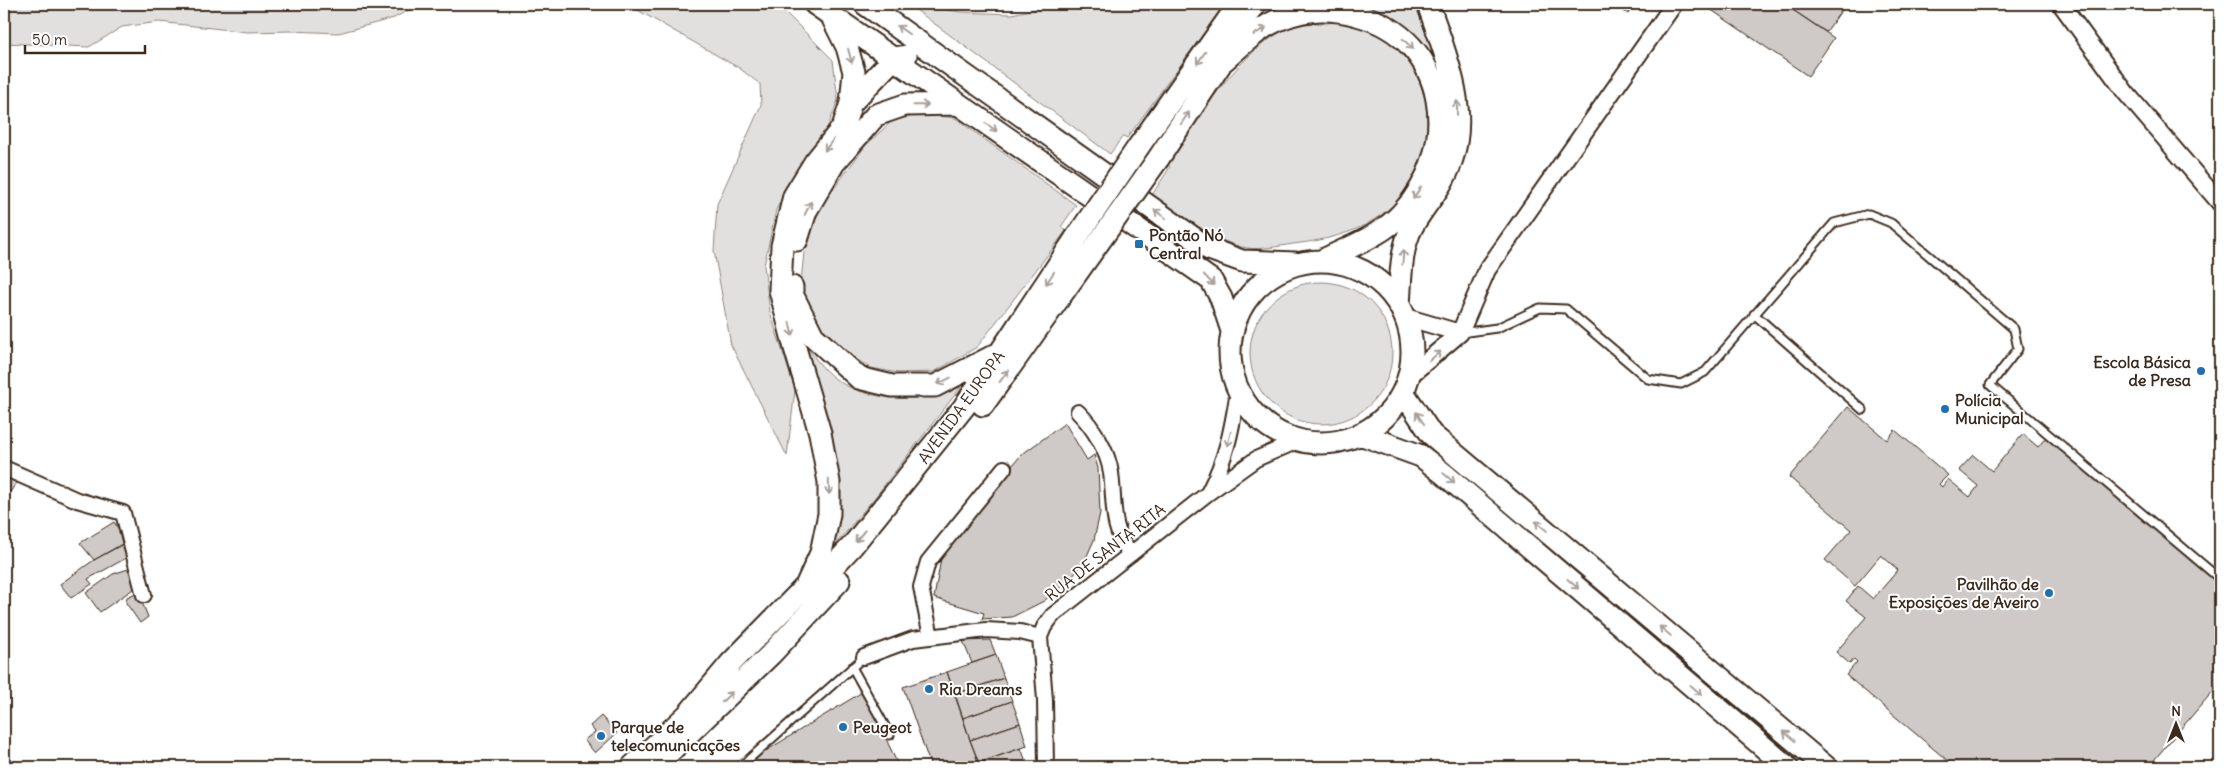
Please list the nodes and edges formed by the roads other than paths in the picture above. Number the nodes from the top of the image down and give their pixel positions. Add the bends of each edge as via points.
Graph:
1 (865, 4) edge
2 (1239, 4) edge
3 (1255, 4) edge
4 (1428, 4) edge
5 (1674, 4) edge
6 (2060, 4) edge
7 (823, 8) edge
8 (894, 58) junction
9 (1222, 62) junction
10 (957, 69) junction
11 (851, 103) junction
12 (958, 104) junction
13 (2220, 203) edge
14 (1311, 262) junction
15 (1402, 311) junction
16 (1754, 314) junction
17 (1232, 331) junction
18 (1460, 333) junction
19 (1003, 351) junction
20 (1405, 384) junction
21 (1238, 391) junction
22 (1863, 410) dead end
23 (1078, 412) dead end
24 (1360, 434) junction
25 (1300, 440) junction
26 (4, 468) edge
27 (1004, 468) dead end
28 (1207, 494) junction
29 (1131, 554) junction
30 (2220, 579) edge
31 (144, 595) dead end
32 (931, 636) junction
33 (1040, 637) junction
34 (864, 656) joint
35 (852, 667) junction
36 (690, 712) junction
37 (890, 735) dead end
38 (632, 767) edge
39 (654, 767) edge
40 (740, 767) edge
41 (1046, 767) edge
42 (1787, 767) edge
43 (1826, 767) edge

10 -> 1 main road
2 -> 19 main road, AVENIDA EUROPA, bridge via 1076,238
3 - 9 main road, AVENIDA EUROPA via 1244,18
15 -> 4 main road via 1404,249 1412,228 1452,162 1457,132 1457,97
5 - 18 street via 1487,270
6 - 13 street via 2126,93
7 - 8 main road
7 -> 11 main road via 847,47 854,72
8 - 10 main road via 913,55
8 - 11 main road
8 - 12 main road
9 -> 14 main road via 1254,34 1282,18 1334,9 1369,18 1396,32 1417,53 1433,80 1440,112 1438,146 1428,175 1416,195 1402,214 1384,228
39 -> 9 main road, AVENIDA EUROPA, bridge via 764,660 865,554 976,414 1158,159
14 -> 10 main road via 1242,260 1209,249
11 -> 36 main road via 843,127 815,162 794,196 782,246 780,290 820,433 829,482 829,514 821,553 806,586 731,663
12 -> 17 main road via 1212,280 1222,298
19 -> 12 main road via 935,386 892,386 859,378 813,336 792,294 792,255 806,211 834,163 876,115 905,105
14 - 15 main road via 1341,263 1360,270 1378,281
14 - 17 main road via 1281,270 1264,281 1238,312
15 - 18 street
15 - 20 main road via 1410,334 1412,356
16 - 18 lane via 1705,372 1681,384 1648,379 1566,309 1540,308 1497,328
16 - 22 lane
16 - 30 lane via 1834,224 1868,214 1891,223 2014,329 2018,349 1990,385
17 - 21 main road via 1230,365
20 -> 18 street
19 -> 36 main road, AVENIDA EUROPA via 964,407 853,545 740,665
20 - 24 main road via 1392,409
43 -> 20 main road via 1431,434
21 - 25 main road via 1263,423 1280,434
21 -> 28 street, RUA DE SANTA RITA via 1222,467
23 - 29 street via 1087,420 1100,442 1111,470 1113,518 1122,543
24 - 25 main road via 1320,443
24 -> 42 main road via 1421,456
25 - 28 street, RUA DE SANTA RITA via 1256,458
26 - 31 street via 77,500 124,513
27 - 32 street via 928,562 921,588
28 - 29 street, RUA DE SANTA RITA
29 - 33 street, RUA DE SANTA RITA via 1053,616
32 - 33 street via 986,630
32 - 34 street
33 - 41 street
34 - 35 lane
35 - 37 lane
35 - 40 lane
36 - 38 main road, AVENIDA EUROPA

